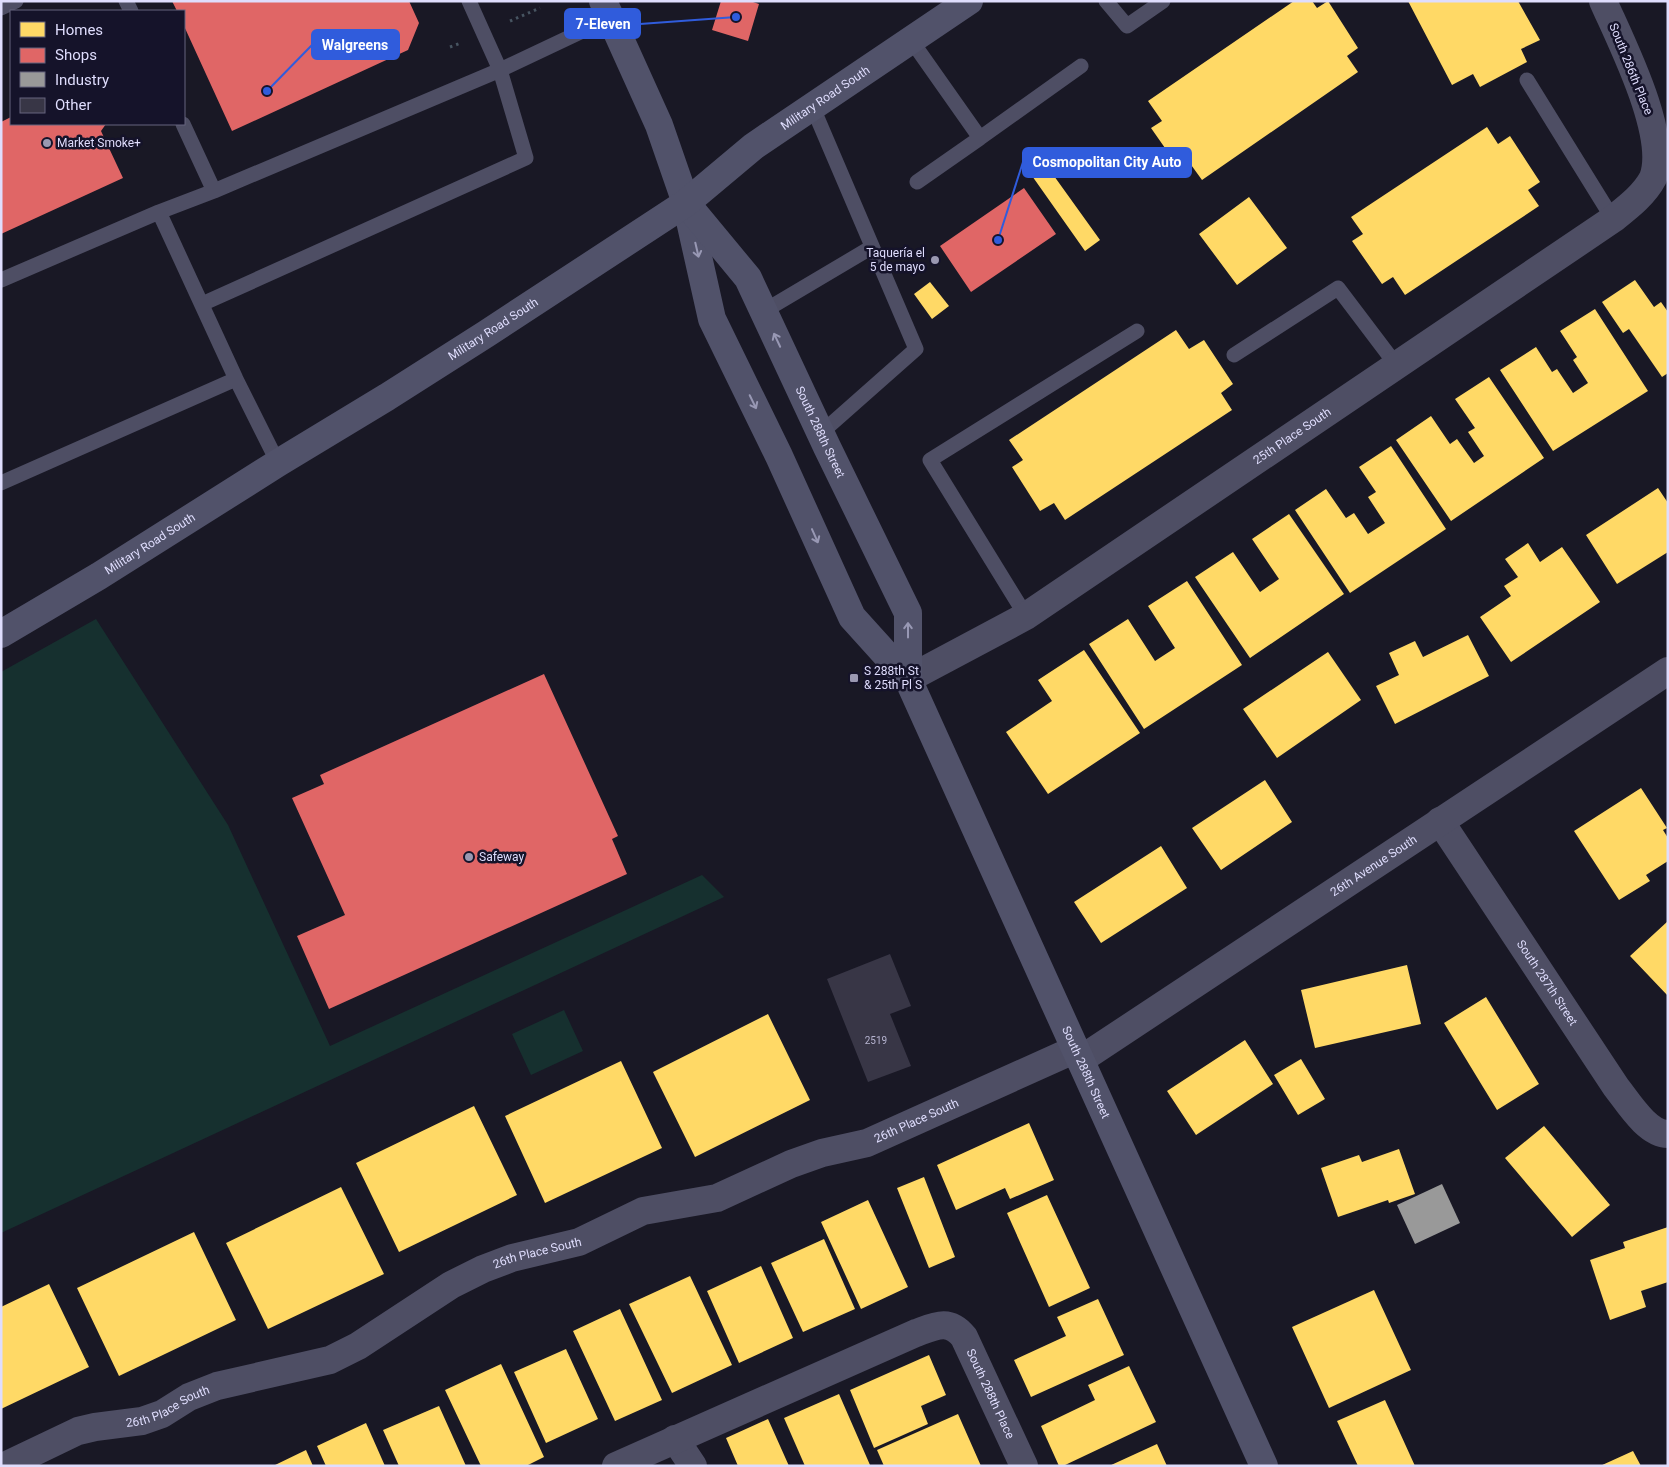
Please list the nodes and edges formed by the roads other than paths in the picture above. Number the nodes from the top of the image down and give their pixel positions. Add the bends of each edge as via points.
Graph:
1 (16, 1) edge
2 (469, 1) edge
3 (969, 1) edge
4 (1106, 1) edge
5 (1163, 1) edge
6 (1603, 1) edge
7 (1, 8) edge
8 (607, 10) edge
9 (911, 40) junction
10 (1081, 66) dead end
11 (500, 70) junction
12 (1528, 80) dead end
13 (813, 108) junction
14 (183, 125) edge
15 (980, 138) junction
16 (1656, 168) joint
17 (917, 182) dead end
18 (214, 191) junction
19 (686, 203) junction
20 (159, 212) junction
21 (1613, 219) junction
22 (872, 247) junction
23 (1, 280) edge
24 (202, 304) junction
25 (764, 311) junction
26 (1137, 332) dead end
27 (1234, 355) dead end
28 (1398, 366) junction
29 (236, 379) junction
30 (821, 433) junction
31 (278, 463) junction
32 (1, 483) edge
33 (1026, 616) junction
34 (1, 634) edge
35 (1668, 671) edge
36 (908, 679) junction
37 (1440, 821) junction
38 (1078, 1055) junction
39 (1666, 1134) edge
40 (675, 1439) junction
41 (5, 1466) edge
42 (616, 1466) edge
43 (693, 1466) edge
44 (1024, 1466) edge
45 (1264, 1466) edge

1 - 7 lane
2 - 11 lane
3 - 9 main road, Military Road South
4 - 5 lane via 1128,26
6 - 16 street, South 286th Place via 1651,116 1657,146
8 - 11 lane
8 - 19 main road, South 288th Street via 658,126
9 - 13 main road, Military Road South
9 - 15 lane
10 - 15 lane
11 - 18 lane
11 - 24 lane via 526,158
12 - 21 lane
13 - 19 main road, Military Road South via 754,146
13 - 22 lane
14 - 18 lane
15 - 17 lane
16 - 21 street, 25th Place South via 1646,189
18 - 20 lane
19 - 25 main road, South 288th Street via 748,278
19 - 31 main road, Military Road South via 470,345
19 -> 36 main road, South 288th Street via 712,319 852,617
20 - 23 lane
20 - 24 lane
21 - 28 street, 25th Place South
22 - 25 lane
22 - 30 lane via 916,348
24 - 29 lane
30 -> 25 main road, South 288th Street
26 - 33 lane via 930,460
27 - 28 lane via 1338,288
28 - 33 street, 25th Place South
29 - 31 lane
29 - 32 lane
36 -> 30 main road, South 288th Street via 908,612
31 - 34 main road, Military Road South
33 - 36 street, 25th Place South
35 - 37 street, 26th Avenue South
36 - 38 main road, South 288th Street
37 - 38 street, 26th Avenue South
37 - 39 street, South 287th Street via 1616,1087 1645,1124
38 - 41 street, 26th Place South via 876,1139 791,1164 717,1198 643,1211 579,1242 512,1258 484,1269 451,1285 358,1346 330,1360 217,1386 149,1419 78,1431
38 - 45 main road, South 288th Street
40 - 42 street
40 - 43 street
40 - 44 street, South 288th Place via 916,1333 936,1326 951,1326 964,1337

